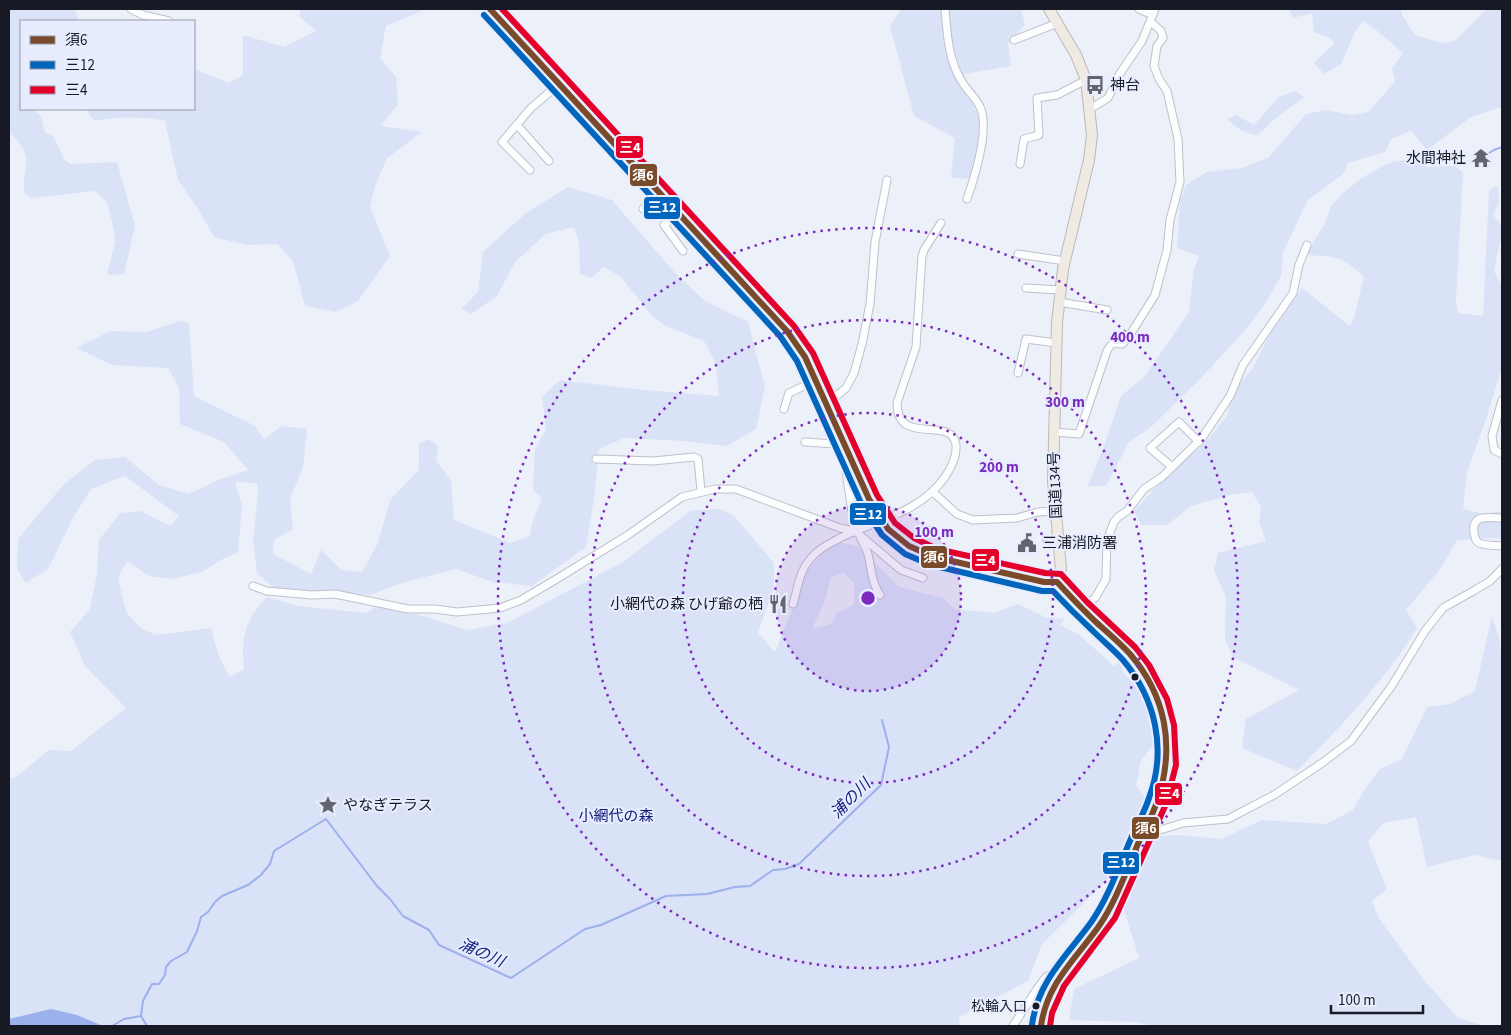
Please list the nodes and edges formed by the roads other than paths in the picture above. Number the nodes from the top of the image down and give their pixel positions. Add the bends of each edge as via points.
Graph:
1 (131, 9) edge
2 (945, 9) edge
3 (1049, 9) edge
4 (1139, 9) edge
5 (497, 11) edge
6 (1153, 15) edge
7 (165, 20) edge
8 (1058, 23) junction
9 (1014, 40) dead end
10 (1086, 80) junction
11 (559, 84) junction
12 (1090, 109) junction
13 (517, 125) junction
14 (549, 160) dead end
15 (1020, 164) dead end
16 (530, 170) dead end
17 (887, 180) dead end
18 (661, 194) junction
19 (967, 199) dead end
20 (643, 209) dead end
21 (679, 213) junction
22 (941, 223) dead end
23 (1307, 245) dead end
24 (683, 251) dead end
25 (1018, 254) dead end
26 (1065, 261) junction
27 (1026, 288) dead end
28 (1060, 290) junction
29 (1059, 302) junction
30 (1107, 310) dead end
31 (1056, 343) junction
32 (1018, 373) dead end
33 (816, 381) junction
34 (1502, 400) edge
35 (826, 405) junction
36 (784, 409) dead end
37 (1054, 432) junction
38 (805, 442) dead end
39 (843, 442) junction
40 (1198, 442) junction
41 (1502, 454) edge
42 (596, 459) dead end
43 (851, 459) junction
44 (1172, 467) junction
45 (701, 492) junction
46 (933, 492) junction
47 (1055, 511) junction
48 (1502, 518) edge
49 (882, 520) junction
50 (856, 532) junction
51 (1502, 546) edge
52 (1502, 569) edge
53 (923, 578) dead end
54 (1057, 582) junction
55 (253, 586) dead end
56 (880, 594) dead end
57 (793, 604) dead end
58 (1081, 608) junction
59 (1146, 827) junction
60 (1064, 972) junction
61 (1013, 1026) edge
62 (1041, 1026) edge

1 - 7 street
2 - 19 street via 956,70 981,109 982,116 979,164
3 - 8 highway, 国道134号
4 - 6 street
5 - 11 highway
6 - 12 street via 1142,41 1108,98
6 - 37 street via 1163,38 1157,46 1154,66 1167,91 1178,139 1180,182 1170,220 1167,250 1150,305 1122,344 1110,344 1106,351 1079,434
8 - 9 street
8 - 10 highway, 国道134号
10 - 12 highway, 国道134号
10 - 15 street via 1057,95 1037,98 1038,135 1024,139
11 - 13 street
11 - 18 highway
12 - 26 highway, 国道134号 via 1092,135 1089,160
13 - 14 street
13 - 16 street via 502,142
17 - 35 street via 875,242 872,286 862,344 846,388
18 - 20 street
18 - 21 highway
21 - 24 street via 664,226
21 - 33 highway via 787,331 805,357
22 - 46 street via 922,256 916,348 897,403 901,422 907,426 947,432 954,438 956,446 952,465
23 - 40 street via 1294,293 1243,365 1230,396
25 - 26 street
26 - 28 highway, 国道134号
27 - 28 street
28 - 29 highway, 国道134号
29 - 30 street
29 - 31 highway, 国道134号
31 - 32 street via 1026,339
31 - 37 highway, 国道134号
33 - 35 highway
33 - 36 street via 789,393
34 - 41 street via 1492,436 1494,450
35 - 39 highway
37 - 47 highway, 国道134号
38 - 39 street
39 - 43 highway
40 - 44 street
40 - 44 street via 1179,422 1150,448
42 - 45 street via 653,462 694,457 698,459
43 - 49 highway
43 - 50 street via 846,472
44 - 58 street via 1144,489 1114,522 1106,540 1106,579 1095,598
45 - 50 street via 715,488 736,489
45 - 55 street via 675,501 608,548 521,600 500,608 463,612 408,609 335,594 267,591
46 - 47 street via 957,514 973,520 1017,518
46 - 49 street via 917,504
47 - 54 highway, 国道134号 via 1061,569
48 - 51 street via 1479,519 1473,528 1478,543
49 - 50 street
49 - 54 highway via 898,539 921,553 1044,582
50 - 53 street via 901,570
50 - 56 street via 869,555 872,580
50 - 57 street via 824,546 808,561 796,587
52 - 59 street via 1490,581 1443,608 1351,741 1289,786 1228,819 1183,823 1160,830
54 - 58 main road
58 - 59 main road via 1136,662 1161,708 1167,764 1158,800
59 - 60 main road via 1102,923
60 - 61 street via 1055,971 1045,978
60 - 62 main road via 1045,1005

